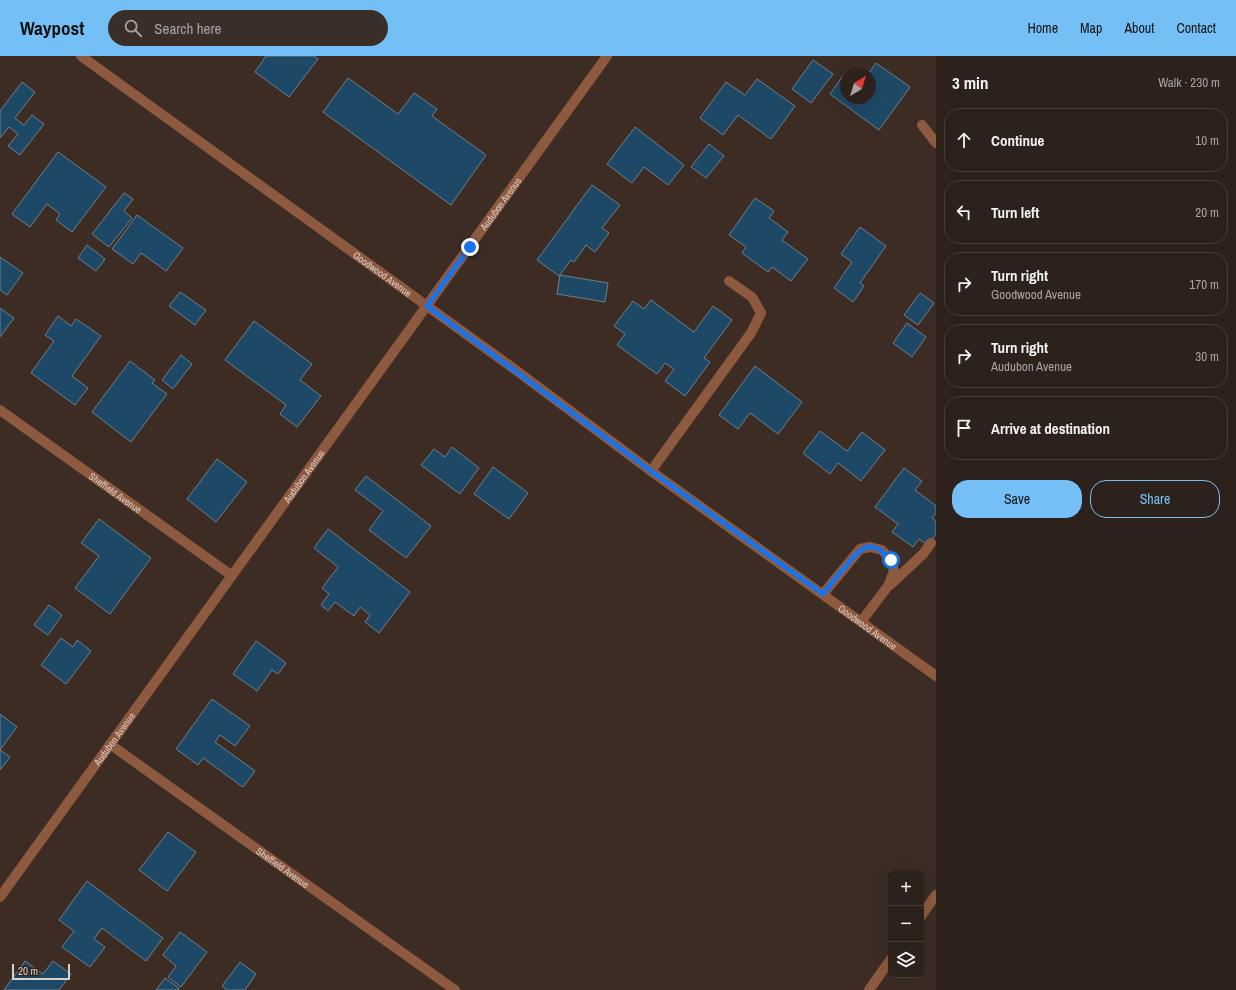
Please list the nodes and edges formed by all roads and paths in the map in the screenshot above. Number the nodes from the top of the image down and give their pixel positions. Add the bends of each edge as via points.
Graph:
1 (81, 56) edge
2 (607, 56) edge
3 (936, 131) edge
4 (936, 143) edge
5 (729, 281) dead end
6 (427, 306) junction
7 (0, 410) edge
8 (651, 471) junction
9 (931, 543) dead end
10 (231, 575) junction
11 (888, 586) junction
12 (823, 594) junction
13 (861, 622) junction
14 (936, 676) edge
15 (111, 745) junction
16 (936, 895) edge
17 (0, 897) edge
18 (924, 912) edge
19 (888, 963) edge
20 (455, 990) edge
21 (869, 990) edge

1 - 6 street, Goodwood Avenue
2 - 6 street, Audubon Avenue
3 - 4 street via 922,125
5 - 8 street via 752,297 761,313 751,333
6 - 8 street, Goodwood Avenue
6 - 10 street, Audubon Avenue
7 - 10 street, Sheffield Avenue
8 - 12 street, Goodwood Avenue
9 - 11 street via 923,554
10 - 15 street, Audubon Avenue
11 - 12 street via 894,571 891,560 882,550 870,547 860,549
11 - 13 street
12 - 13 street, Goodwood Avenue
13 - 14 street, Goodwood Avenue
15 - 17 street, Audubon Avenue
15 - 20 street, Sheffield Avenue
16 - 18 street
19 - 21 street

